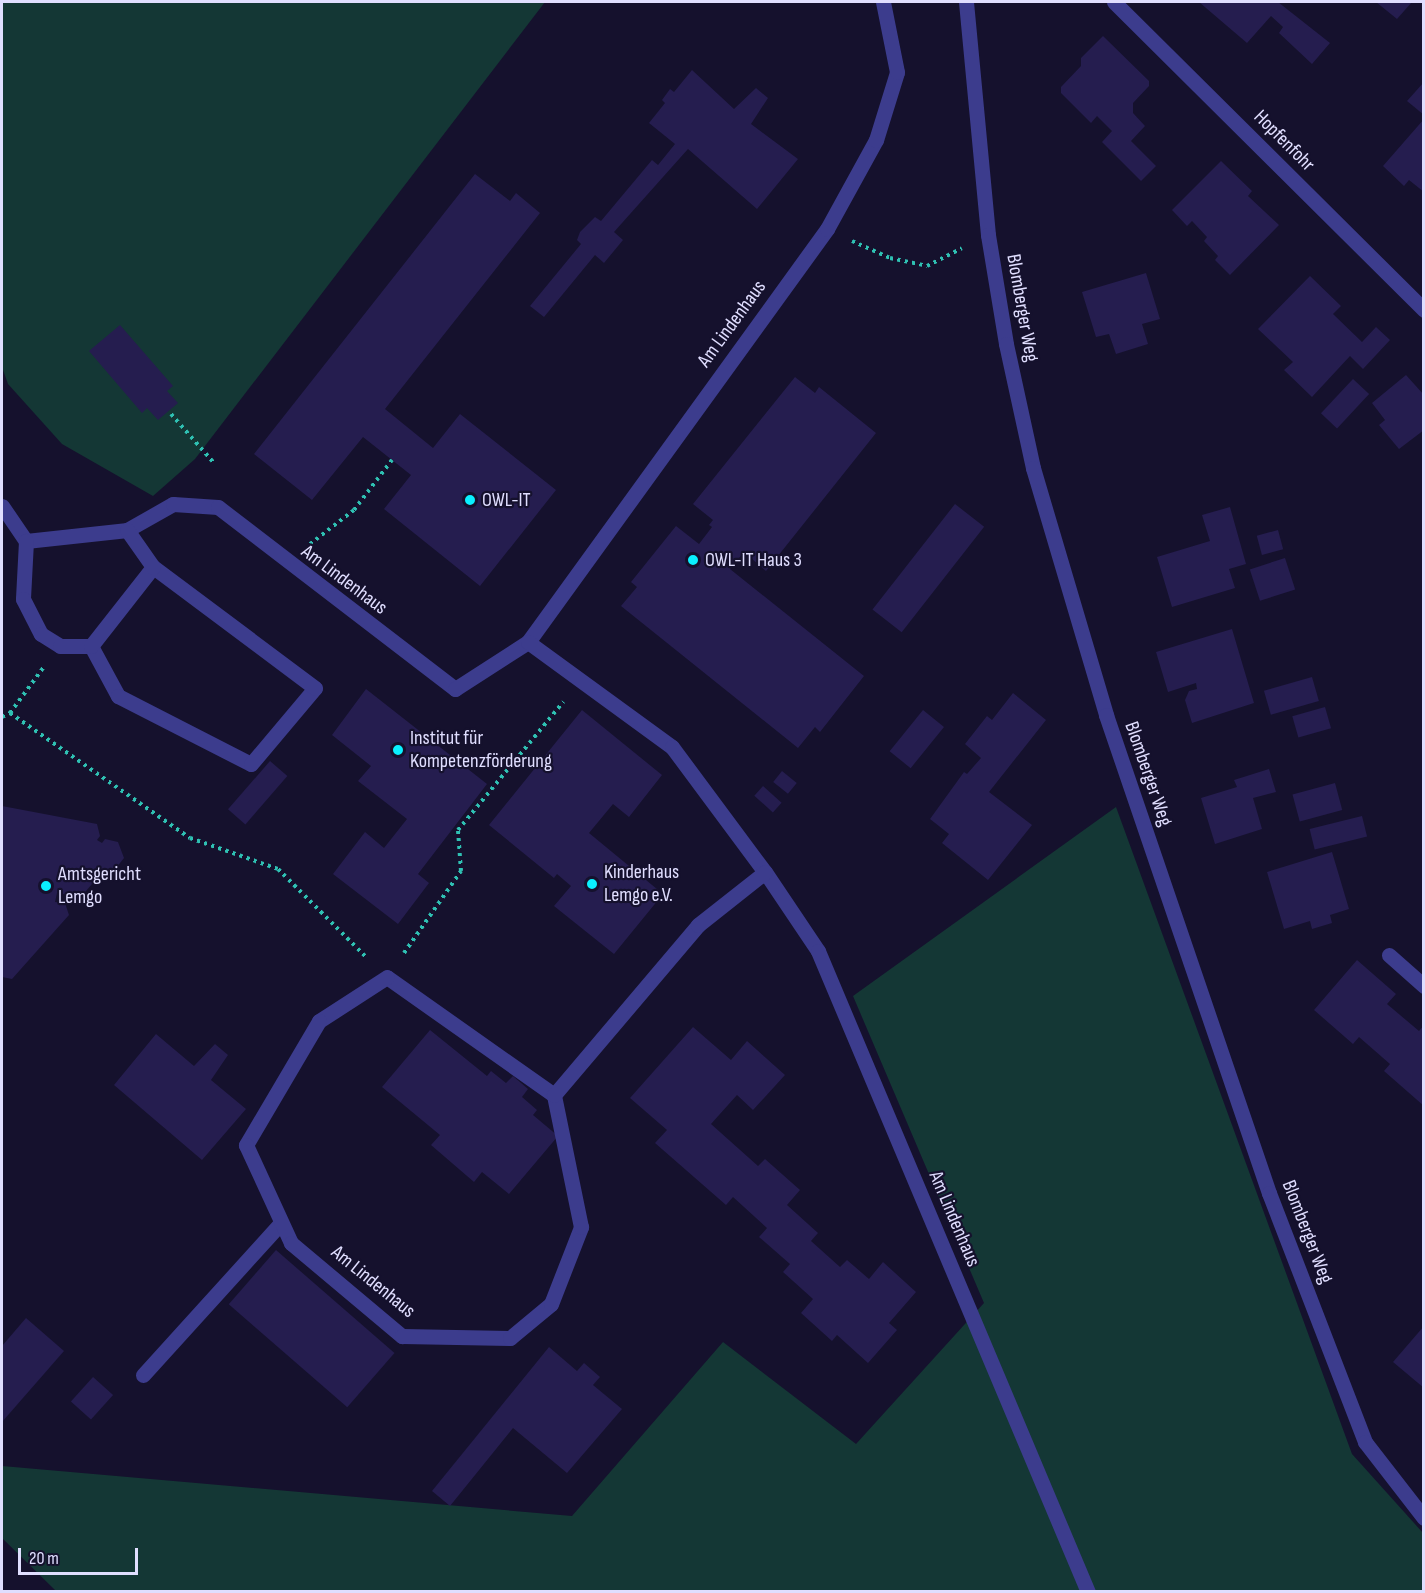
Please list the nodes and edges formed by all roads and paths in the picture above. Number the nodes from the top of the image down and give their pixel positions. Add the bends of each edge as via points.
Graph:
1 (883, 2) edge
2 (966, 2) edge
3 (1114, 2) edge
4 (827, 229) junction
5 (988, 235) junction
6 (1420, 301) edge
7 (171, 414) dead end
8 (392, 460) dead end
9 (215, 464) dead end
10 (2, 506) edge
11 (127, 530) junction
12 (26, 541) junction
13 (286, 563) junction
14 (153, 567) junction
15 (528, 642) junction
16 (60, 646) junction
17 (91, 646) junction
18 (580, 682) junction
19 (10, 713) junction
20 (2, 717) edge
21 (765, 872) junction
22 (1389, 955) dead end
23 (387, 977) junction
24 (1424, 986) edge
25 (554, 1095) junction
26 (281, 1223) junction
27 (142, 1376) dead end
28 (1424, 1518) edge
29 (1088, 1592) edge

1 - 4 street, Am Lindenhaus via 897,72 876,140
2 - 5 street, Blomberger Weg
3 - 6 street, Hopfenfohr
4 - 5 path via 890,258 927,266
4 - 15 street, Am Lindenhaus
5 - 28 street, Blomberger Weg via 1033,468 1106,715 1183,942 1269,1193 1365,1442
7 - 9 path
8 - 13 path via 354,510
10 - 12 street
11 - 12 street, Am Lindenhaus
11 - 13 street, Am Lindenhaus via 173,504 218,507
11 - 14 street
12 - 16 street via 22,599 41,634
13 - 15 street, Am Lindenhaus via 455,689
14 - 17 street
14 - 17 street via 315,688 251,764 118,696
15 - 18 street, Am Lindenhaus
16 - 17 street
16 - 19 path
18 - 21 street, Am Lindenhaus via 672,747
18 - 23 path via 458,830 461,871
19 - 20 path
19 - 23 path via 190,838 278,869
21 - 25 street via 698,925
21 - 29 street, Am Lindenhaus via 818,951
22 - 24 street
23 - 25 street
23 - 26 street, Am Lindenhaus via 319,1021 246,1145
25 - 26 street, Am Lindenhaus via 581,1227 551,1304 510,1338 402,1336 291,1243
26 - 27 street

